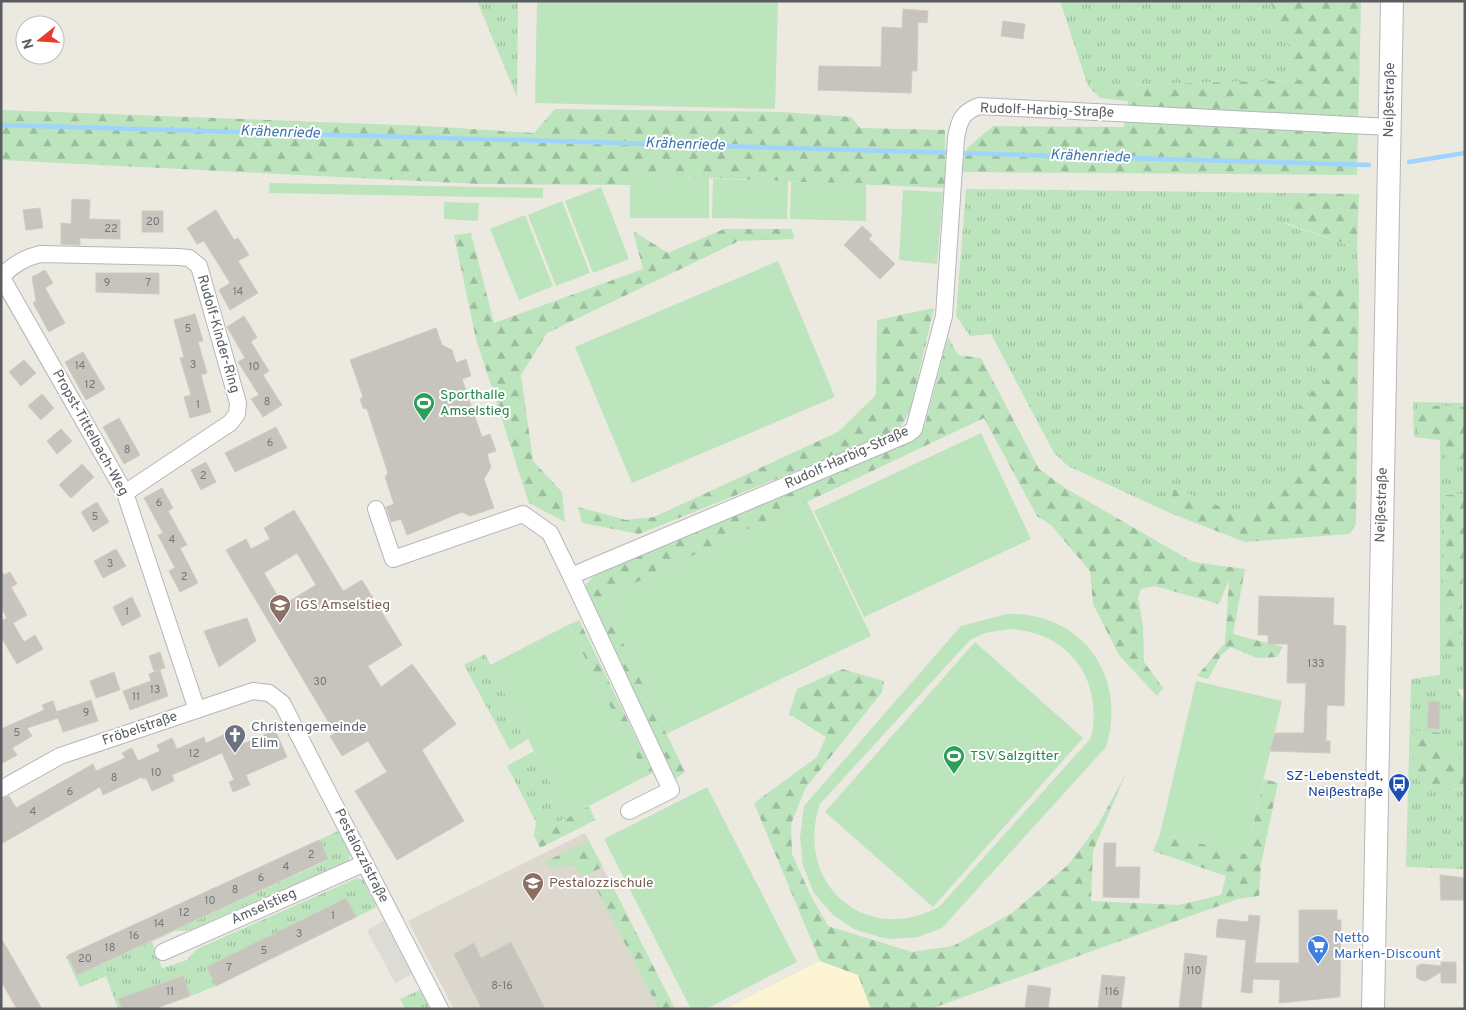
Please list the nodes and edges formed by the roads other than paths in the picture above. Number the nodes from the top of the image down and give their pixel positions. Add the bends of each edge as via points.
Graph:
1 (1392, 1) edge
2 (1390, 127) junction
3 (2, 278) edge
4 (125, 493) junction
5 (376, 509) dead end
6 (571, 576) junction
7 (282, 703) joint
8 (197, 710) junction
9 (1, 789) edge
10 (630, 811) dead end
11 (364, 863) junction
12 (163, 952) dead end
13 (440, 1009) edge
14 (1373, 1009) edge

1 - 2 street, Neißestraße
2 - 6 street, Rudolf-Harbig-Straße via 979,106 968,110 962,116 956,138 944,316 914,429
2 - 14 street, Neißestraße
3 - 4 street, Propst-Tittelbach-Weg
3 - 4 street, Rudolf-Kinder-Ring via 6,272 40,254 178,256 189,258 199,266 238,403 237,414 230,423
4 - 8 street, Propst-Tittelbach-Weg
5 - 6 street via 393,559 523,514 550,533
6 - 10 street via 672,790
7 - 8 street, Fröbelstraße via 269,693 253,691
7 - 11 street, Pestalozzistraße
8 - 9 street, Fröbelstraße via 60,756
11 - 12 street, Amselstieg
11 - 13 street, Pestalozzistraße

